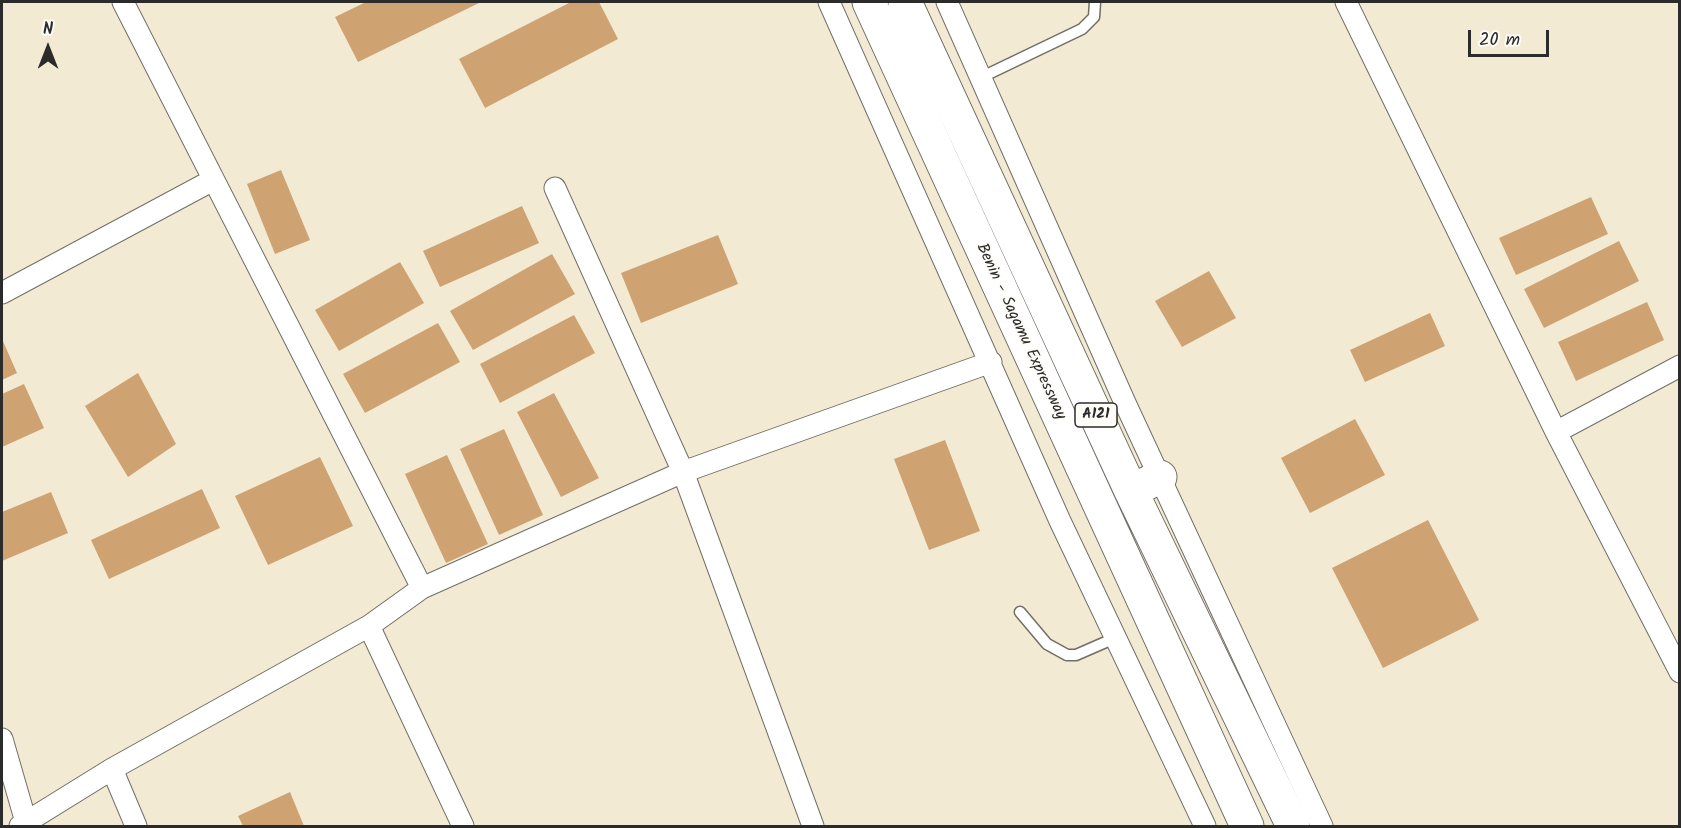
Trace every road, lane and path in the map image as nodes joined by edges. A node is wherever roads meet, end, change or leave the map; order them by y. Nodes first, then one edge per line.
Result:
1 (123, 2) edge
2 (829, 2) edge
3 (869, 2) edge
4 (905, 2) edge
5 (947, 2) edge
6 (1095, 2) edge
7 (1346, 2) edge
8 (982, 77) junction
9 (213, 180) junction
10 (555, 188) dead end
11 (2, 293) edge
12 (991, 363) junction
13 (1680, 366) edge
14 (1556, 432) junction
15 (683, 472) junction
16 (1145, 484) junction
17 (422, 588) junction
18 (1020, 612) dead end
19 (369, 626) junction
20 (1115, 638) junction
21 (1680, 672) edge
22 (2, 739) edge
23 (111, 769) junction
24 (23, 824) edge
25 (136, 826) edge
26 (463, 826) edge
27 (813, 826) edge
28 (1205, 826) edge
29 (1247, 826) edge
30 (1293, 826) edge
31 (1322, 826) edge

1 - 9 street
2 - 12 street
3 - 29 highway, Benin - Sagamu Expressway / A121
4 - 16 highway, A121
5 - 8 street
6 - 8 lane
7 - 14 street
8 - 16 street
9 - 11 street
9 - 17 street
10 - 15 street
12 - 15 street
12 - 20 street
13 - 14 street
14 - 21 street
15 - 17 street
15 - 27 street
16 - 30 highway, A121
16 - 31 street
17 - 19 street
18 - 20 lane
19 - 23 street
19 - 26 street
20 - 28 street
22 - 24 street
23 - 24 street
23 - 25 street

